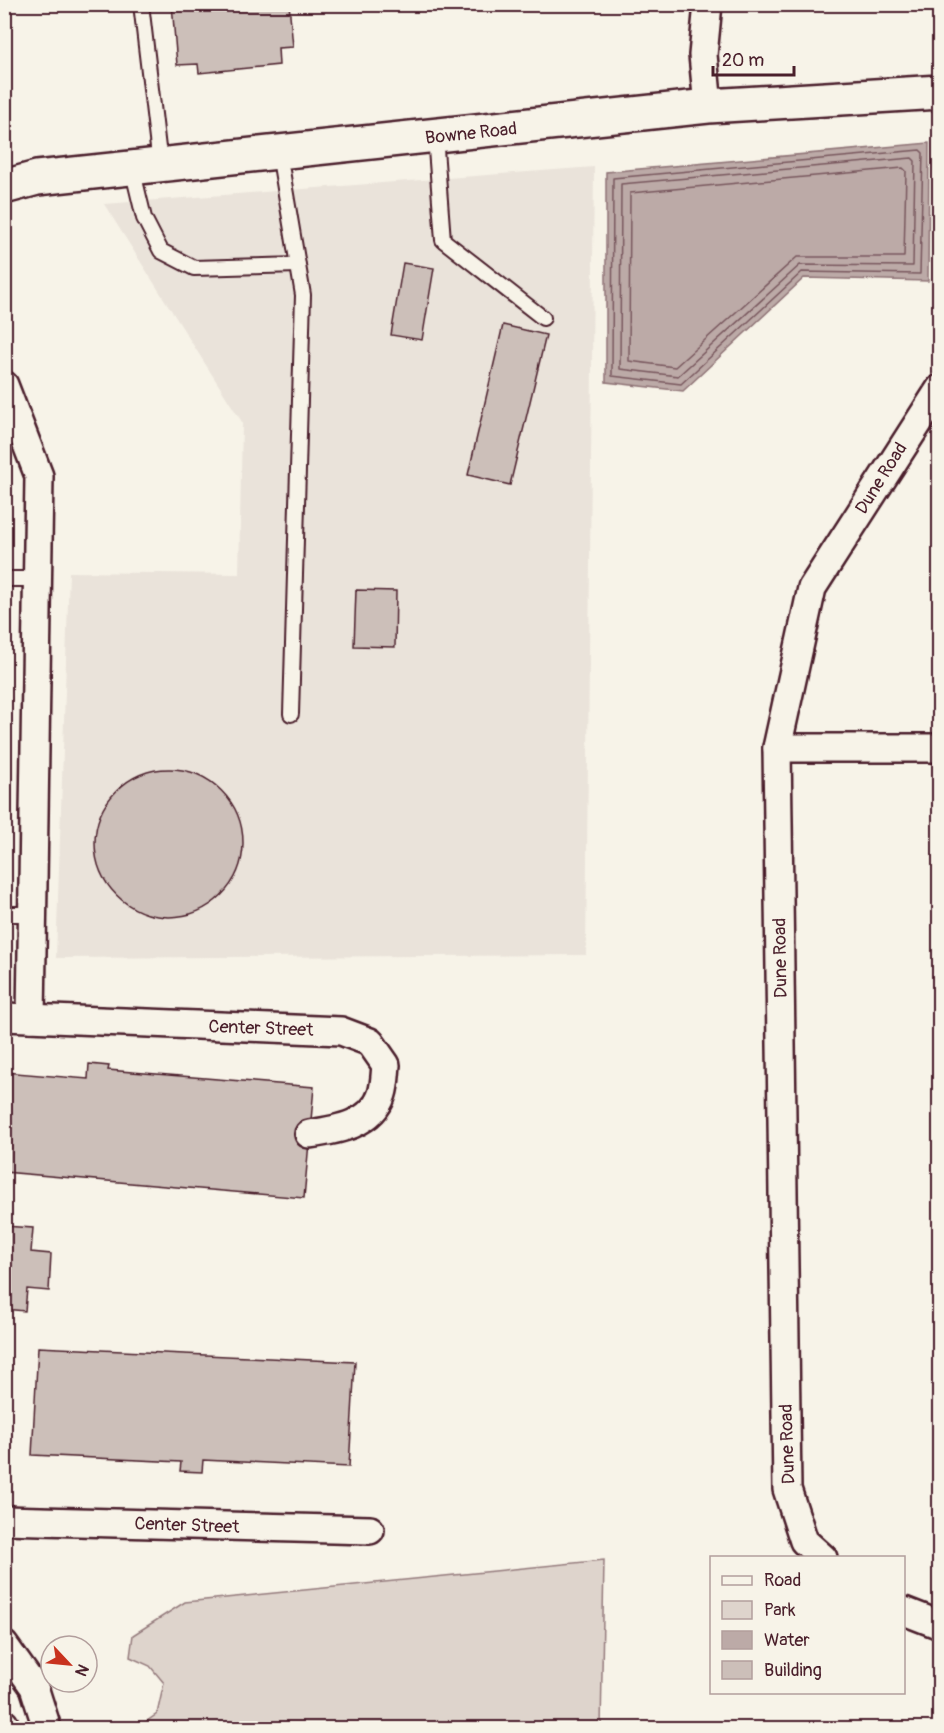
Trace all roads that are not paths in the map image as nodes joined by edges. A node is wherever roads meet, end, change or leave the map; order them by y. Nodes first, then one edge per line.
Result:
1 (141, 4) edge
2 (708, 4) edge
3 (939, 92) edge
4 (708, 106) junction
5 (435, 136) junction
6 (279, 153) junction
7 (146, 167) junction
8 (4, 187) edge
9 (298, 265) junction
10 (543, 318) dead end
11 (4, 385) edge
12 (939, 389) edge
13 (4, 579) edge
14 (37, 579) junction
15 (291, 714) dead end
16 (777, 748) junction
17 (939, 748) edge
18 (4, 914) edge
19 (32, 914) junction
20 (18, 1018) edge
21 (309, 1134) dead end
22 (4, 1520) edge
23 (370, 1530) dead end
24 (822, 1556) edge
25 (905, 1612) edge
26 (939, 1625) edge
27 (4, 1645) edge
28 (47, 1728) edge

1 - 7 lane
2 - 4 street
3 - 4 street, Bowne Road
4 - 5 street, Bowne Road
5 - 6 street, Bowne Road
5 - 10 lane
6 - 7 street, Bowne Road
6 - 9 lane
7 - 8 street, Bowne Road
7 - 9 lane
9 - 15 lane
11 - 14 street
12 - 16 street, Dune Road
13 - 14 lane
14 - 19 street
16 - 17 street
16 - 24 street, Dune Road
18 - 19 lane
19 - 20 street
20 - 21 street, Center Street
22 - 23 street, Center Street
25 - 26 street
27 - 28 street

